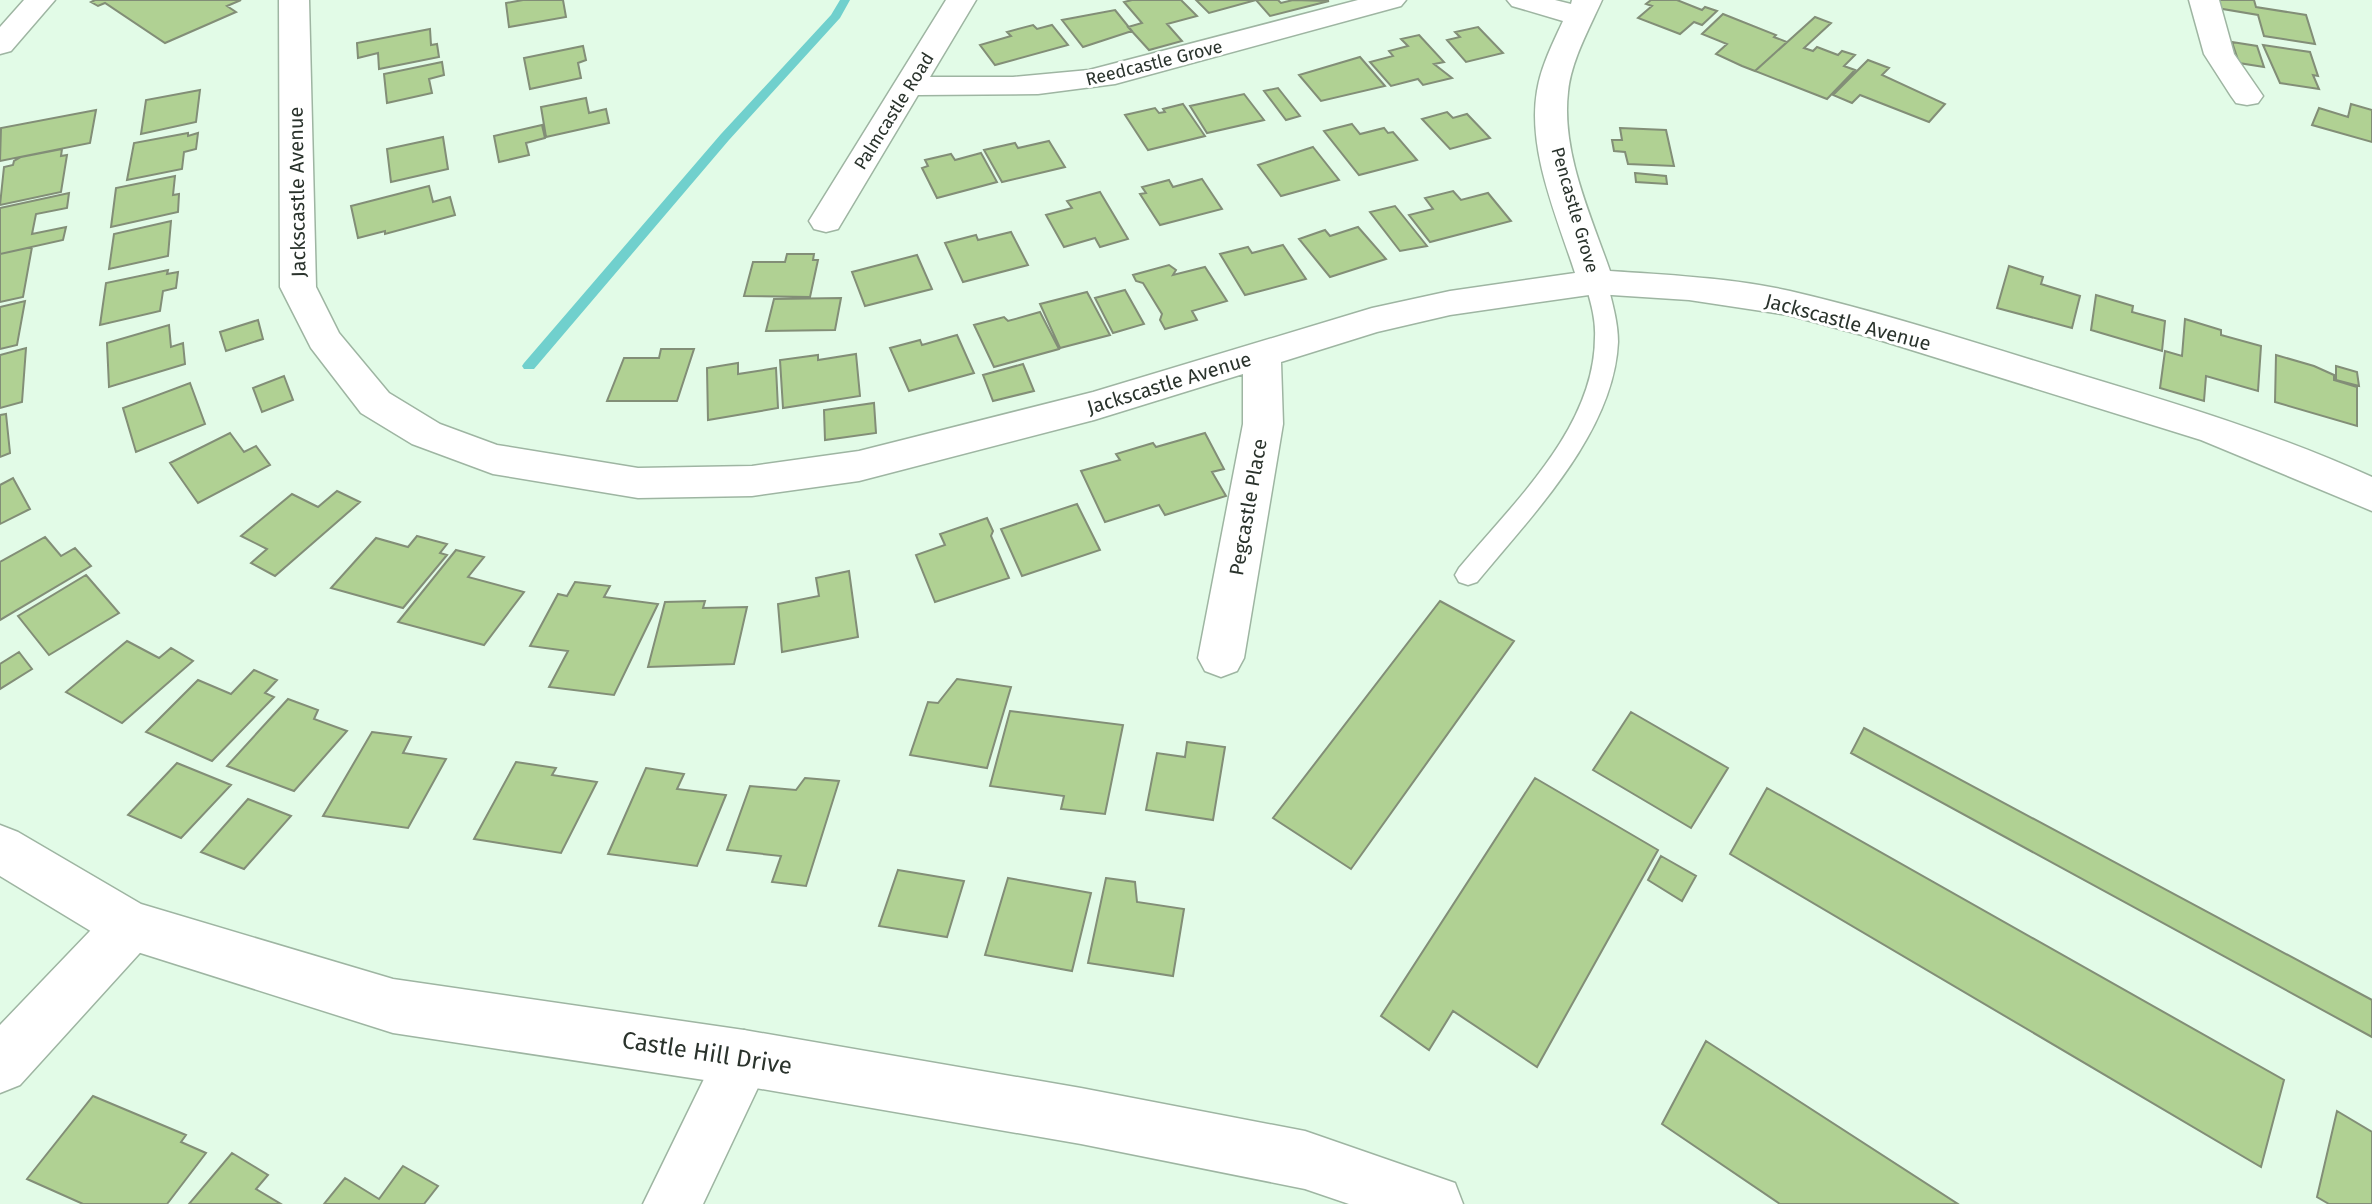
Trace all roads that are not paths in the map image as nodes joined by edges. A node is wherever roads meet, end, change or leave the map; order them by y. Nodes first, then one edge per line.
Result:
1 (40, 0) edge
2 (294, 0) edge
3 (961, 0) edge
4 (1391, 0) edge
5 (1522, 0) edge
6 (2204, 0) edge
7 (1584, 8) edge
8 (0, 45) edge
9 (911, 86) junction
10 (2247, 96) dead end
11 (826, 221) dead end
12 (1596, 282) junction
13 (1262, 355) junction
14 (2372, 495) edge
15 (1468, 575) dead end
16 (1221, 658) dead end
17 (0, 848) edge
18 (130, 926) junction
19 (744, 1058) junction
20 (0, 1065) edge
21 (672, 1204) edge
22 (1434, 1204) edge

1 - 8 street
2 - 13 street, Jackscastle Avenue
3 - 9 street, Palmcastle Road
4 - 9 street, Reedcastle Grove
5 - 7 street
6 - 10 street
7 - 12 street, Pencastle Grove
9 - 11 street, Palmcastle Road
12 - 13 street, Jackscastle Avenue
12 - 14 street, Jackscastle Avenue
12 - 15 lane
13 - 16 street, Pegcastle Place
17 - 18 street, Castle Hill Drive
18 - 19 street, Castle Hill Drive
18 - 20 street
19 - 21 street
19 - 22 street, Castle Hill Drive

